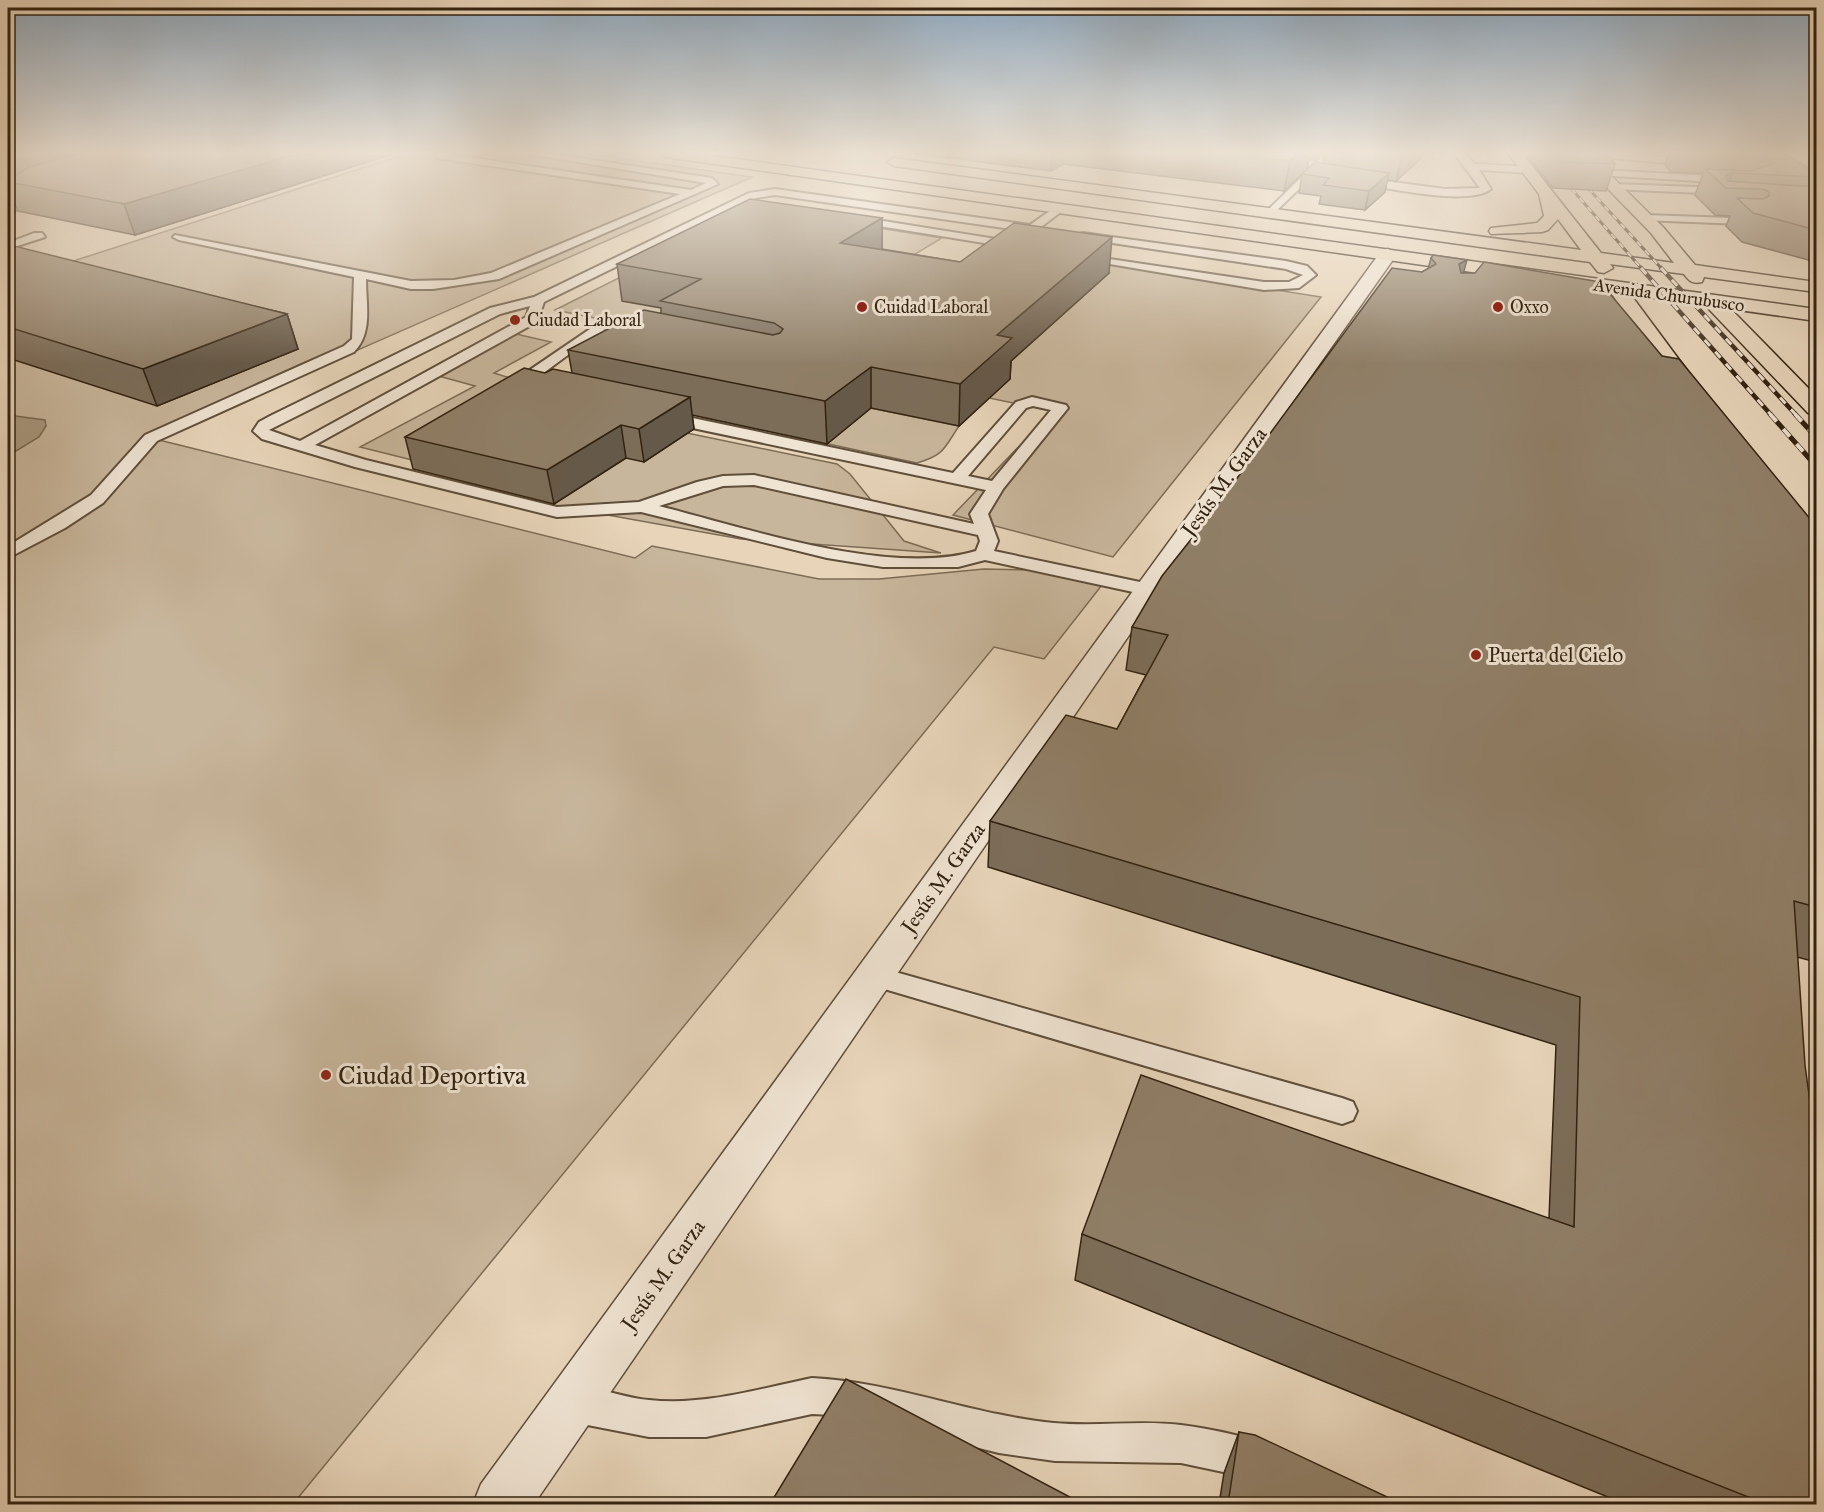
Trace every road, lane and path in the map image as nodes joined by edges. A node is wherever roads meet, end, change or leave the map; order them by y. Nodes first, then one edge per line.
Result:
1 (616, 224) edge
2 (694, 224) edge
3 (880, 224) edge
4 (992, 224) edge
5 (1040, 224) edge
6 (1172, 224) edge
7 (1352, 224) edge
8 (1355, 224) junction
9 (1545, 224) edge
10 (1571, 224) edge
11 (1651, 224) edge
12 (1002, 225) junction
13 (18, 229) dead end
14 (1032, 229) junction
15 (179, 237) dead end
16 (982, 239) junction
17 (8, 246) edge
18 (1036, 248) edge
19 (1070, 254) edge
20 (1388, 254) junction
21 (1598, 257) junction
22 (1484, 268) junction
23 (1690, 270) junction
24 (360, 275) junction
25 (1473, 284) edge
26 (1616, 287) junction
27 (1816, 287) edge
28 (538, 300) junction
29 (1712, 301) junction
30 (1816, 315) edge
31 (650, 343) edge
32 (560, 394) edge
33 (1816, 408) edge
34 (1707, 410) edge
35 (652, 414) edge
36 (302, 446) junction
37 (957, 478) junction
38 (996, 487) junction
39 (641, 507) junction
40 (983, 531) junction
41 (8, 553) edge
42 (984, 554) junction
43 (1147, 590) junction
44 (874, 976) junction
45 (1342, 1111) dead end
46 (572, 1404) junction
47 (1296, 1473) edge
48 (501, 1504) edge

1 - 24 lane
2 - 28 lane
3 - 16 lane
4 - 12 lane
5 - 14 lane
6 - 20 main road, Avenida Churubusco
7 - 8 main road, Avenida Churubusco
8 - 9 main road
8 - 21 main road, Avenida Churubusco
10 - 21 main road
11 - 23 main road
12 - 14 lane
12 - 16 lane
13 - 17 lane
14 - 19 lane
15 - 24 lane
16 - 18 lane
20 - 22 main road, Avenida Churubusco
20 - 43 street, Jesús M. Garza
21 - 23 main road, Avenida Churubusco
21 - 26 main road
22 - 25 lane
22 - 26 main road, Avenida Churubusco
23 - 27 main road, Avenida Churubusco
23 - 29 main road
24 - 41 lane
26 - 29 main road, Avenida Churubusco
26 - 34 main road
28 - 36 lane
28 - 36 lane
29 - 30 main road, Avenida Churubusco
29 - 33 main road
31 - 32 lane
35 - 37 lane
36 - 39 lane
37 - 38 lane
37 - 38 lane
38 - 40 lane
39 - 40 lane
39 - 42 lane
40 - 42 lane
42 - 43 lane
43 - 44 street, Jesús M. Garza
44 - 45 lane
44 - 46 street, Jesús M. Garza
46 - 47 lane
46 - 48 street, Jesús M. Garza

